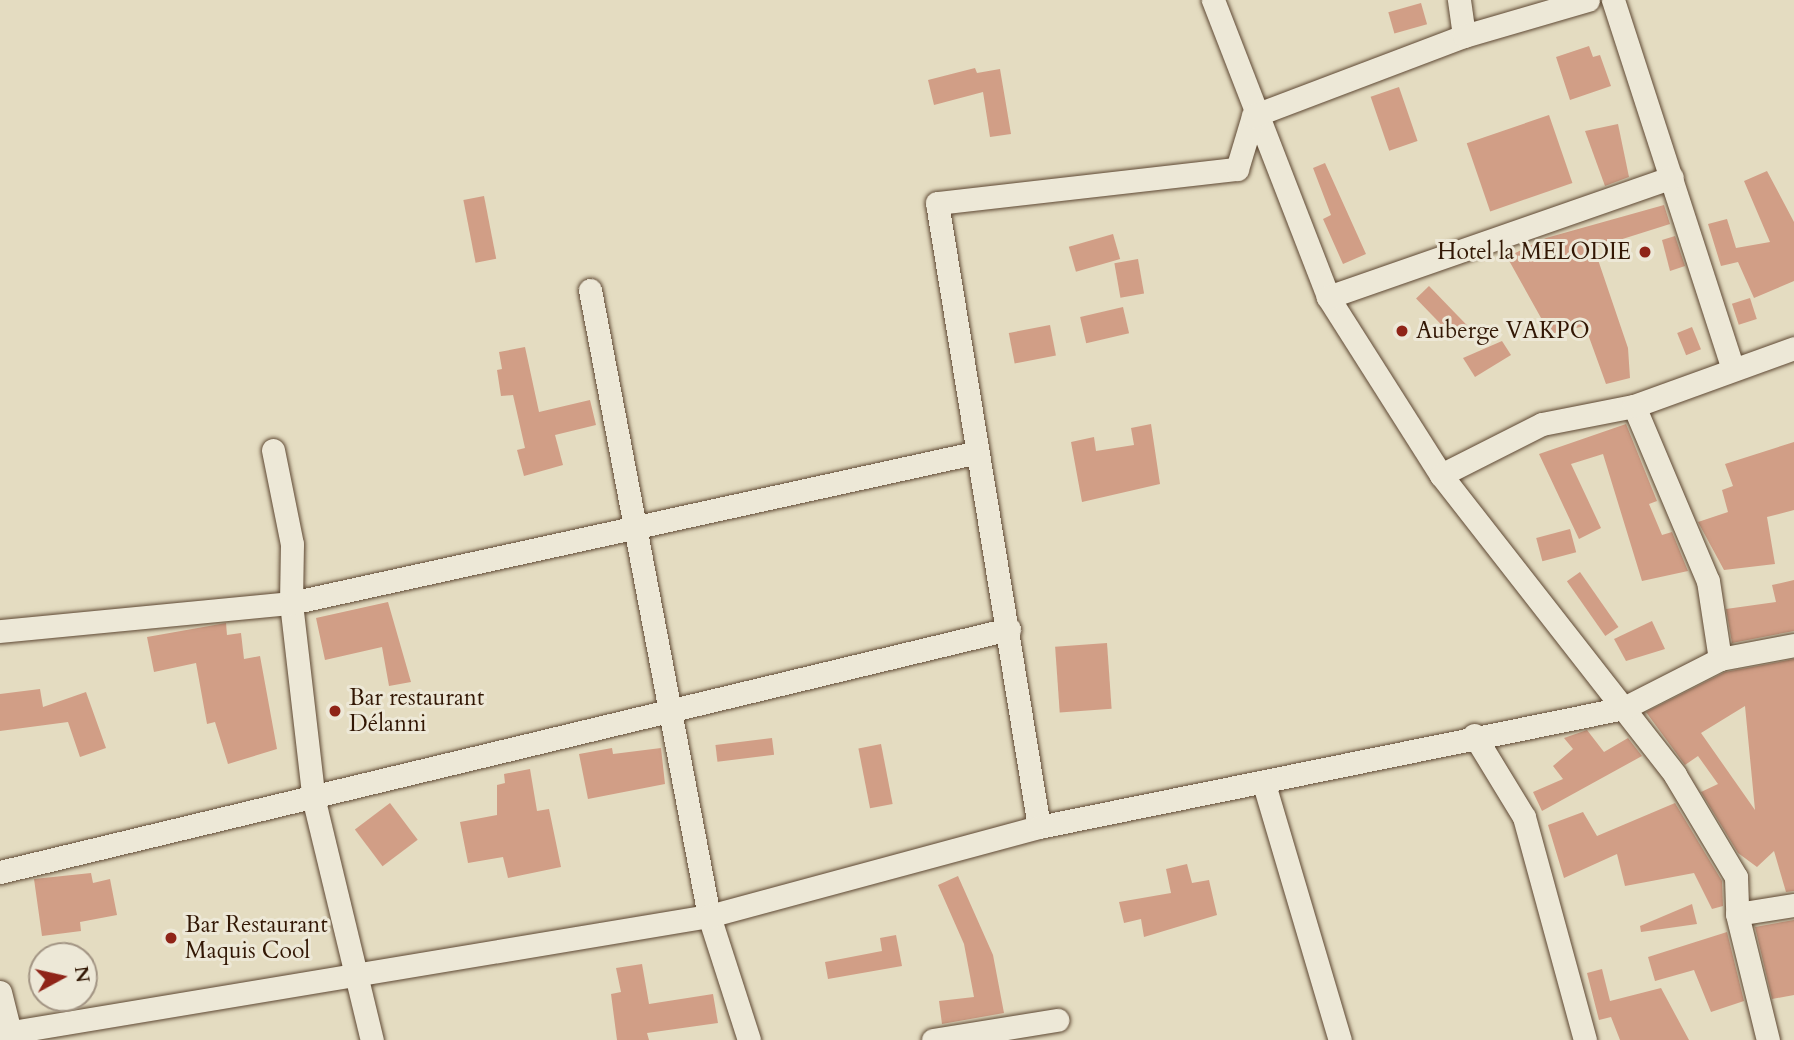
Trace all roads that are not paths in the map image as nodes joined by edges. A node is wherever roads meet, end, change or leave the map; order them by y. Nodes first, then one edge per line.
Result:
1 (1213, 0) edge
2 (1459, 0) edge
3 (1588, 0) edge
4 (1613, 0) edge
5 (1464, 36) junction
6 (1253, 116) junction
7 (1672, 177) junction
8 (590, 290) dead end
9 (1328, 298) junction
10 (1794, 348) edge
11 (1732, 367) junction
12 (1634, 406) junction
13 (274, 450) dead end
14 (974, 453) junction
15 (1441, 475) junction
16 (632, 527) junction
17 (292, 603) junction
18 (1009, 629) junction
19 (0, 631) edge
20 (1794, 645) edge
21 (1720, 659) junction
22 (1625, 708) junction
23 (671, 712) junction
24 (1474, 736) junction
25 (1264, 784) junction
26 (314, 801) junction
27 (1039, 827) junction
28 (0, 872) edge
29 (1794, 905) edge
30 (1737, 914) junction
31 (709, 916) junction
32 (354, 979) junction
33 (0, 992) edge
34 (1056, 1020) dead end
35 (8, 1035) edge
36 (372, 1040) edge
37 (749, 1040) edge
38 (933, 1040) edge
39 (1340, 1040) edge
40 (1585, 1040) edge
41 (1768, 1040) edge

1 - 6 street
2 - 5 street
3 - 5 street
4 - 7 street
5 - 6 street
6 - 9 street
6 - 14 street
7 - 9 street
7 - 11 street
8 - 16 street
9 - 15 street
10 - 11 street
11 - 12 street
12 - 15 street
12 - 21 street
13 - 17 street
14 - 16 street
14 - 18 street
15 - 22 street
16 - 17 street
16 - 23 street
17 - 19 street
17 - 26 street
18 - 23 street
18 - 27 street
20 - 21 street
21 - 22 street
22 - 24 street
22 - 30 street
23 - 26 street
23 - 31 street
24 - 25 street
24 - 40 street
25 - 27 street
25 - 39 street
26 - 28 street
26 - 32 street
27 - 31 street
29 - 30 street
30 - 41 street
31 - 32 street
31 - 37 street
32 - 35 street
32 - 36 street
33 - 35 street
34 - 38 street

